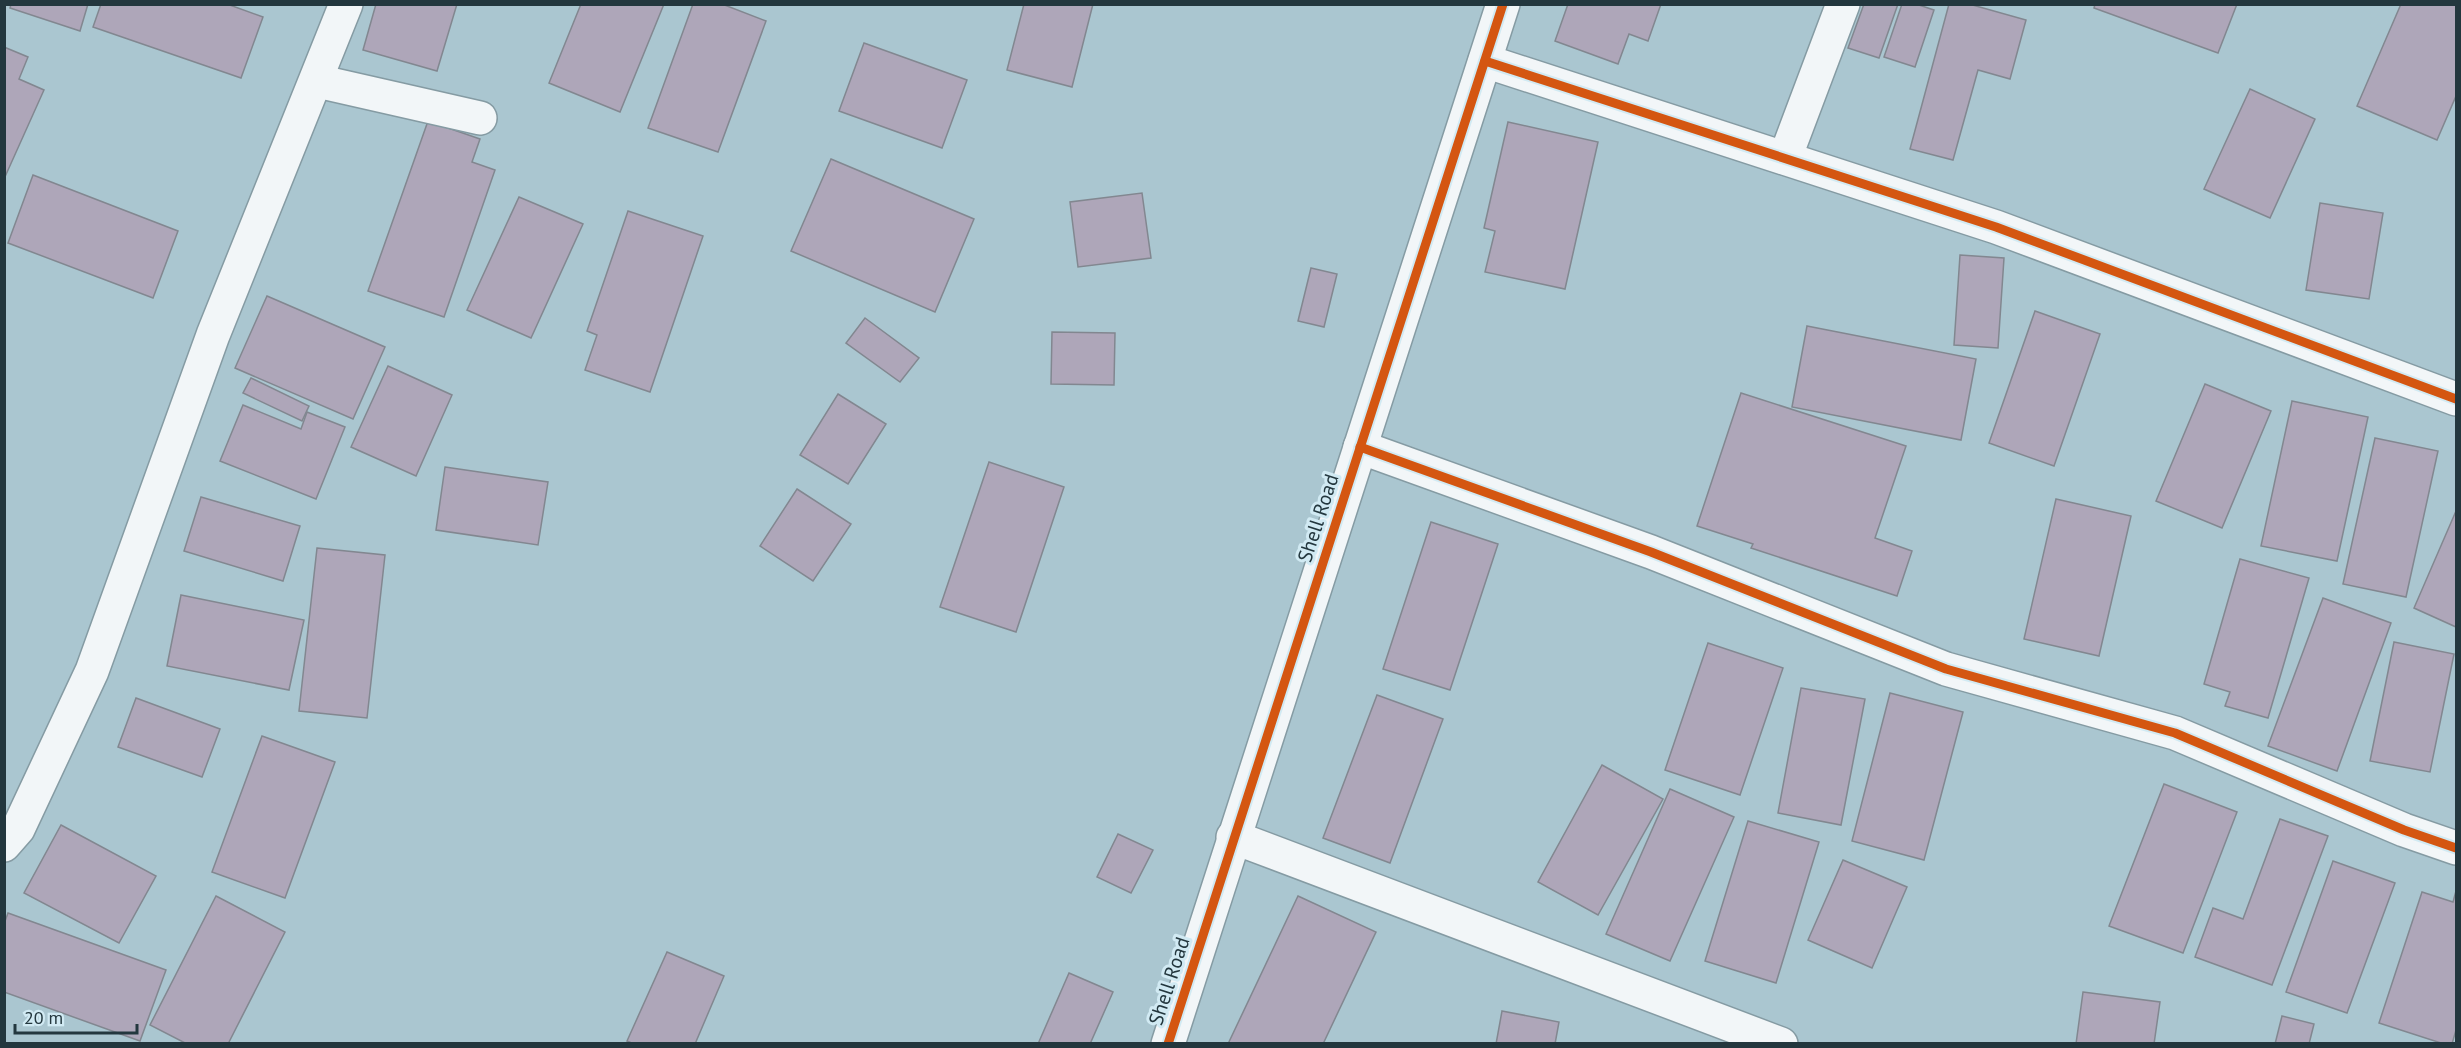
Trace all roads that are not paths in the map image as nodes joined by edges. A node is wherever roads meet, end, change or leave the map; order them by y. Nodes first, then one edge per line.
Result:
1 (346, 4) edge
2 (1503, 4) edge
3 (1843, 4) edge
4 (1485, 61) junction
5 (317, 81) junction
6 (480, 118) dead end
7 (1785, 158) junction
8 (2457, 399) edge
9 (1360, 447) junction
10 (1233, 837) junction
11 (4, 845) edge
12 (2457, 848) edge
13 (1168, 1044) edge
14 (1781, 1044) edge

1 - 5 street
2 - 4 street, Shell Road
3 - 7 street
4 - 7 street
4 - 9 street, Shell Road
5 - 6 street
5 - 11 street
7 - 8 street
9 - 10 street, Shell Road
9 - 12 street
10 - 13 street, Shell Road
10 - 14 street

